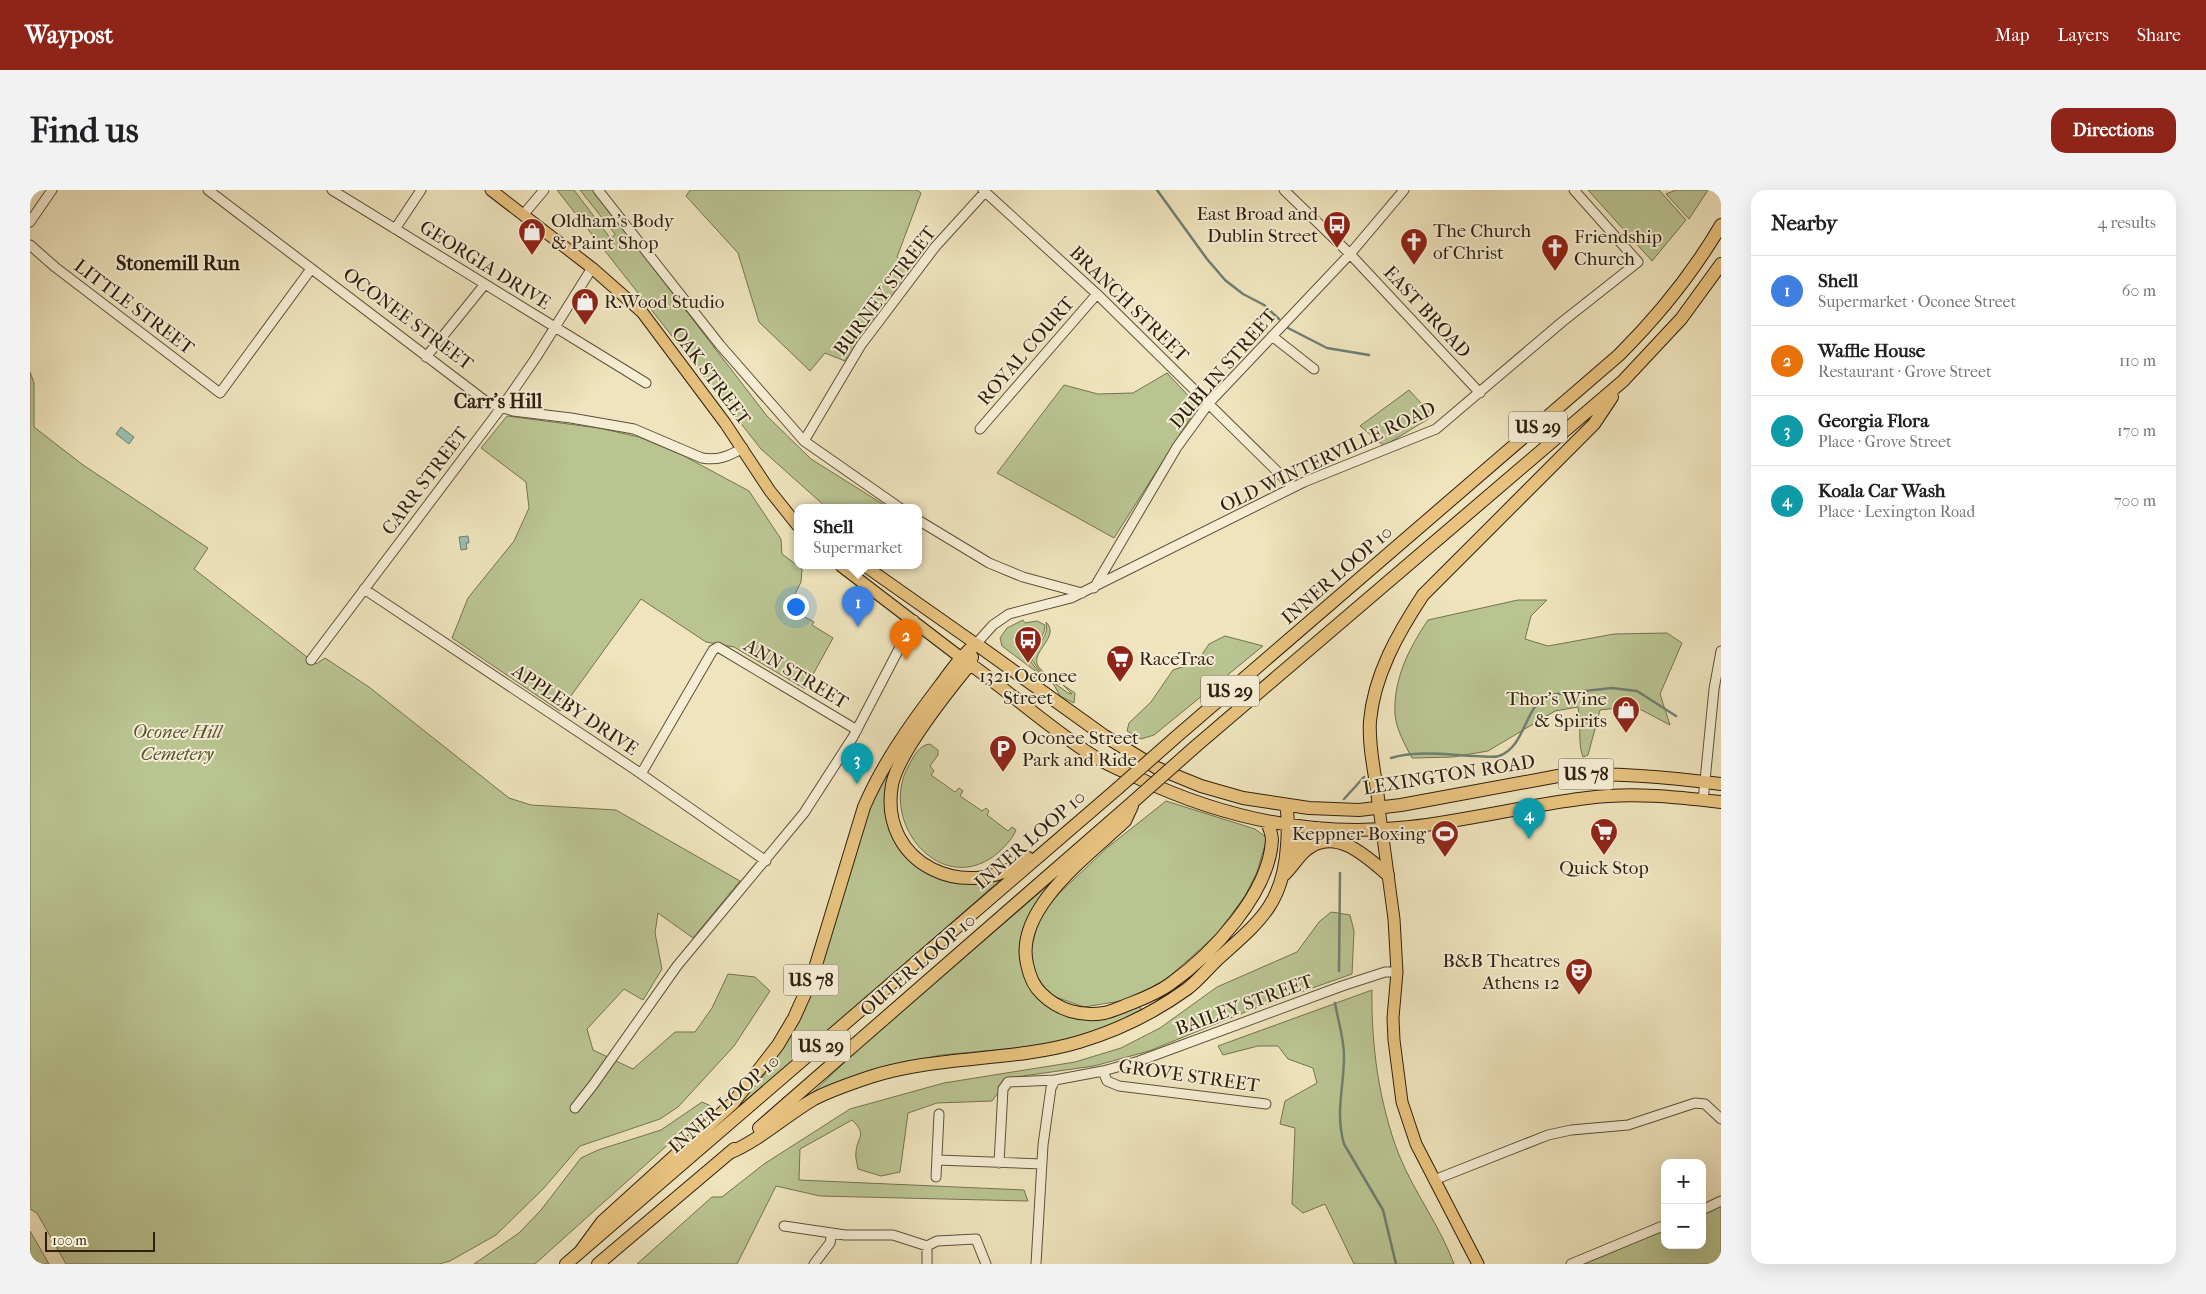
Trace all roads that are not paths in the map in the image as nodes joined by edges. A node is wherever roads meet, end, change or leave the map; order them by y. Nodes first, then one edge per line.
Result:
1 (52, 190) edge
2 (208, 190) edge
3 (332, 190) edge
4 (421, 190) edge
5 (491, 190) edge
6 (544, 190) edge
7 (598, 190) edge
8 (1284, 190) edge
9 (1404, 190) edge
10 (1574, 190) edge
11 (984, 191) edge
12 (523, 215) junction
13 (30, 222) edge
14 (1721, 225) edge
15 (395, 229) junction
16 (30, 245) edge
17 (1350, 254) junction
18 (1721, 264) edge
19 (592, 268) junction
20 (312, 269) junction
21 (485, 284) junction
22 (1097, 294) junction
23 (555, 328) junction
24 (1272, 336) junction
25 (426, 357) junction
26 (1314, 369) dead end
27 (1623, 382) junction
28 (646, 383) dead end
29 (1480, 393) junction
30 (1210, 403) junction
31 (500, 408) junction
32 (980, 429) dead end
33 (804, 441) junction
34 (743, 448) junction
35 (1293, 487) junction
36 (894, 504) edge
37 (794, 521) edge
38 (922, 522) edge
39 (845, 569) edge
40 (868, 569) edge
41 (364, 588) junction
42 (1093, 588) junction
43 (1082, 593) junction
44 (914, 620) junction
45 (976, 644) junction
46 (1721, 651) edge
47 (311, 660) dead end
48 (965, 661) junction
49 (983, 675) junction
50 (944, 698) junction
51 (857, 730) junction
52 (641, 774) junction
53 (1705, 781) junction
54 (1721, 784) edge
55 (1134, 801) junction
56 (1703, 801) junction
57 (1721, 802) edge
58 (1286, 805) junction
59 (1379, 808) junction
60 (1268, 822) junction
61 (1289, 825) junction
62 (1380, 828) junction
63 (1324, 829) junction
64 (1061, 839) junction
65 (1287, 859) junction
66 (766, 861) junction
67 (1387, 869) junction
68 (1284, 876) junction
69 (1396, 972) junction
70 (1103, 1071) junction
71 (1054, 1080) junction
72 (1266, 1104) dead end
73 (574, 1108) dead end
74 (939, 1114) dead end
75 (1721, 1119) edge
76 (728, 1154) junction
77 (937, 1160) junction
78 (999, 1163) junction
79 (1042, 1164) junction
80 (936, 1177) dead end
81 (1434, 1180) junction
82 (1721, 1201) edge
83 (1706, 1208) edge
84 (784, 1226) dead end
85 (1661, 1227) edge
86 (832, 1233) junction
87 (927, 1246) junction
88 (580, 1252) junction
89 (566, 1264) edge
90 (598, 1264) edge
91 (814, 1264) edge
92 (927, 1264) edge
93 (986, 1264) edge
94 (1036, 1264) edge
95 (1478, 1264) edge
96 (1570, 1264) edge

1 - 13 street
2 - 20 street, OCONEE STREET
3 - 15 street, GEORGIA DRIVE
4 - 15 street
5 - 12 main road, OAK STREET
6 - 12 street
7 - 33 street
8 - 17 street, EAST BROAD
9 - 17 street, DUBLIN STREET
10 - 29 street, OLD WINTERVILLE ROAD
11 - 22 street, BRANCH STREET
11 - 33 street, BURNEY STREET
12 - 19 main road, OAK STREET
14 - 64 highway, INNER LOOP 10 / US 29, bridge
15 - 21 street, GEORGIA DRIVE
16 - 20 street, LITTLE STREET
17 - 24 street, DUBLIN STREET
17 - 29 street, EAST BROAD
18 - 27 highway, OUTER LOOP 10 / US 29
19 - 23 street, CARR STREET
19 - 34 main road, OAK STREET
20 - 25 street, OCONEE STREET
21 - 23 street, GEORGIA DRIVE
21 - 25 street
22 - 30 street, BRANCH STREET
22 - 32 street, ROYAL COURT
23 - 28 street, GEORGIA DRIVE
23 - 31 street, CARR STREET
24 - 26 street
24 - 30 street, DUBLIN STREET
25 - 31 street, OCONEE STREET
27 - 55 highway, OUTER LOOP 10 / US 29, bridge
27 - 59 highway
29 - 35 street, OLD WINTERVILLE ROAD
30 - 35 street, BRANCH STREET
30 - 42 street, DUBLIN STREET
31 - 34 street, OCONEE STREET
31 - 41 street, CARR STREET
33 - 36 street
34 - 37 main road
35 - 42 street, OLD WINTERVILLE ROAD
38 - 43 street
39 - 44 main road
40 - 45 main road
41 - 47 street, CARR STREET
41 - 52 street, APPLEBY DRIVE
42 - 43 street, OLD WINTERVILLE ROAD
43 - 45 street, OLD WINTERVILLE ROAD
44 - 48 main road
44 - 51 street
45 - 48 highway, US 78
45 - 58 highway, US 78
46 - 53 street
48 - 49 highway
48 - 50 highway
48 - 88 highway, US 78
49 - 50 highway
49 - 60 highway
50 - 64 highway
51 - 52 street, ANN STREET
51 - 66 street
52 - 66 street, APPLEBY DRIVE
53 - 54 highway, LEXINGTON ROAD / US 78
53 - 56 street
53 - 59 highway, LEXINGTON ROAD / US 78
55 - 60 highway
55 - 76 highway, OUTER LOOP 10 / US 29
56 - 57 highway, US 78
56 - 62 highway, US 78
58 - 59 highway, LEXINGTON ROAD / US 78
58 - 61 highway
59 - 62 main road
60 - 61 highway
61 - 63 highway
61 - 65 highway
62 - 63 highway, US 78
62 - 67 main road
63 - 65 highway
63 - 67 highway
64 - 88 highway, INNER LOOP 10 / US 29
65 - 68 highway
66 - 73 street
67 - 68 highway
67 - 69 main road
68 - 76 highway
69 - 70 street, BAILEY STREET
69 - 81 main road
70 - 71 street, GROVE STREET
70 - 72 street, GROVE STREET
71 - 78 street, GROVE STREET
71 - 79 street
74 - 77 street
75 - 81 street
76 - 90 highway, OUTER LOOP 10 / US 29
77 - 78 street
77 - 80 street
78 - 79 street
79 - 94 street
81 - 95 main road
82 - 83 street
84 - 86 street
85 - 96 street
86 - 87 street
86 - 91 street
87 - 92 street
87 - 93 street
88 - 89 highway, INNER LOOP 10 / US 29

